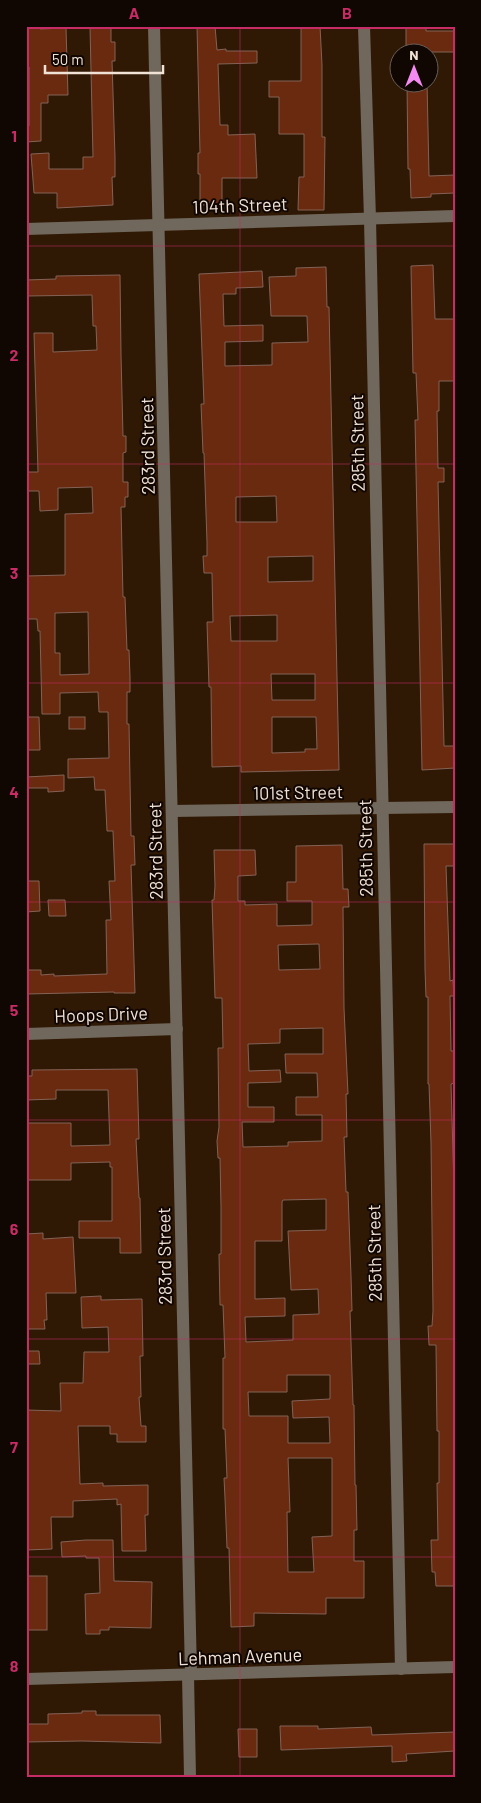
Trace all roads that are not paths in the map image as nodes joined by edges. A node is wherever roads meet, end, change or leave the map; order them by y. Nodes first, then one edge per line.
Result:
1 (154, 26) edge
2 (364, 26) edge
3 (455, 216) edge
4 (370, 219) junction
5 (160, 225) junction
6 (26, 229) edge
7 (455, 807) edge
8 (382, 809) junction
9 (172, 811) junction
10 (177, 1029) junction
11 (26, 1034) edge
12 (455, 1667) edge
13 (401, 1669) junction
14 (189, 1675) junction
15 (26, 1679) edge
16 (190, 1777) edge

1 - 5 street, 283rd Street
2 - 4 street, 285th Street
3 - 4 street, 104th Street
4 - 5 street, 104th Street
4 - 8 street, 285th Street
5 - 6 street, 104th Street
5 - 9 street, 283rd Street
7 - 8 street, 101st Street
8 - 9 street, 101st Street
8 - 13 street, 285th Street
9 - 10 street, 283rd Street
10 - 11 street, Hoops Drive
10 - 14 street, 283rd Street
12 - 13 street, Lehman Avenue
13 - 14 street, Lehman Avenue
14 - 15 street, Lehman Avenue
14 - 16 street, 283rd Street

